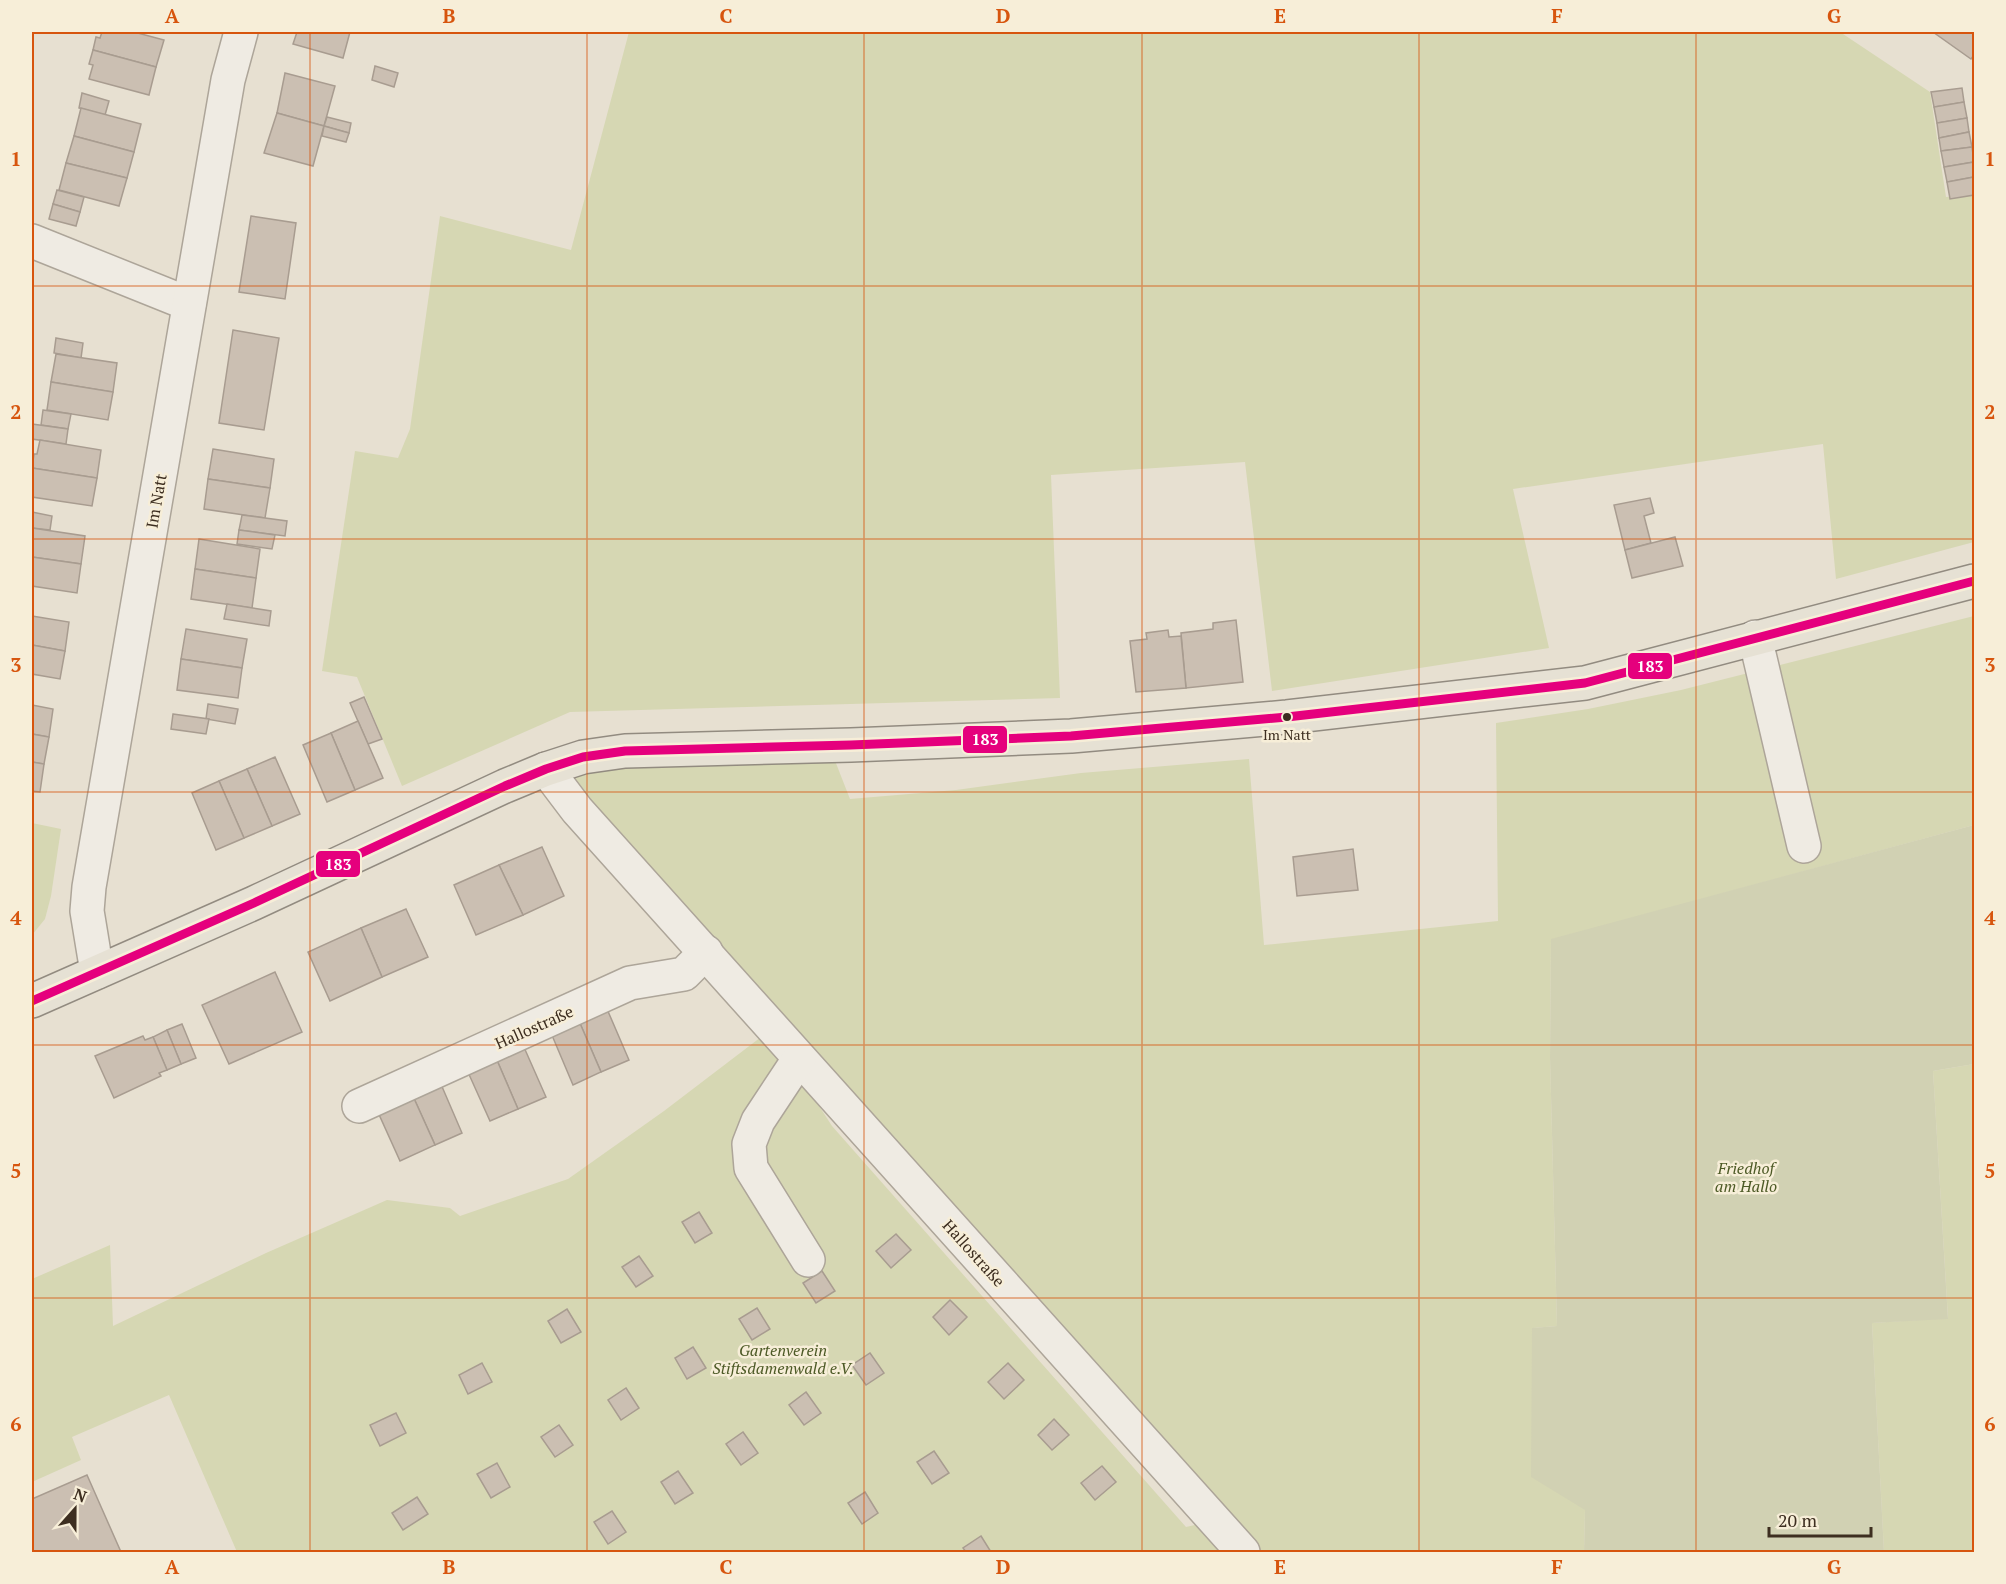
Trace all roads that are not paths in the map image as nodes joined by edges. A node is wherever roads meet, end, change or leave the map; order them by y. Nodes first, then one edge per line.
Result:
1 (241, 32) edge
2 (32, 240) edge
3 (189, 304) junction
4 (1974, 581) edge
5 (1755, 637) junction
6 (546, 769) junction
7 (1804, 846) dead end
8 (706, 952) junction
9 (97, 972) junction
10 (32, 1001) edge
11 (799, 1059) junction
12 (359, 1106) dead end
13 (808, 1260) dead end
14 (1243, 1552) edge

1 - 3 street, Im Natt
2 - 3 street
3 - 9 street, Im Natt
4 - 5 main road
5 - 6 main road
5 - 7 street
6 - 8 street, Hallostraße
6 - 9 main road
8 - 11 street, Hallostraße
8 - 12 street, Hallostraße
9 - 10 main road
11 - 13 street
11 - 14 street, Hallostraße

